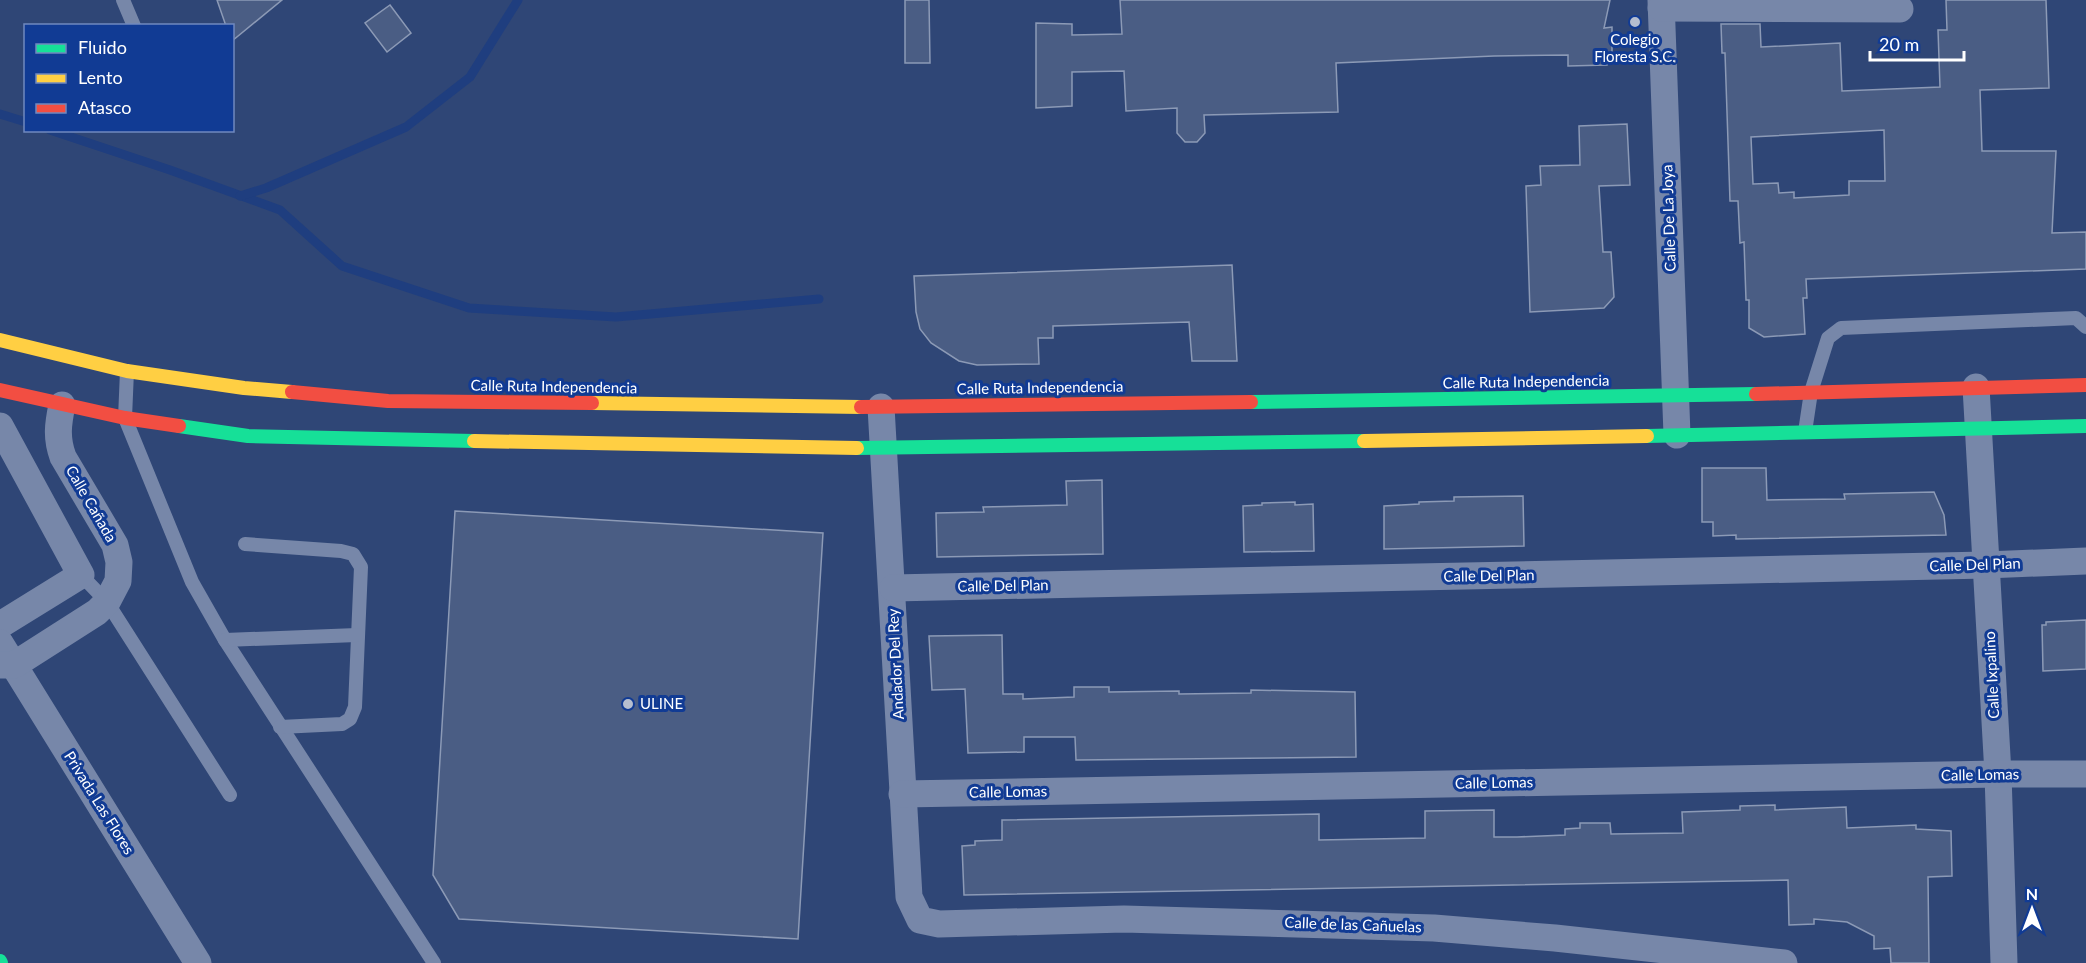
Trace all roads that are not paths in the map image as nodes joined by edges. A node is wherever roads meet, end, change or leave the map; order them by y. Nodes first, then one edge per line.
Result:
1 (123, 0) edge
2 (1661, 4) edge
3 (1900, 9) dead end
4 (133, 24) edge
5 (2086, 327) edge
6 (0, 340) edge
7 (127, 371) junction
8 (2086, 385) edge
9 (1976, 387) junction
10 (0, 390) edge
11 (1811, 392) junction
12 (1676, 396) junction
13 (62, 405) junction
14 (881, 407) junction
15 (125, 418) junction
16 (2086, 426) edge
17 (1980, 428) junction
18 (1805, 432) junction
19 (1677, 435) junction
20 (3, 438) edge
21 (882, 449) junction
22 (245, 544) dead end
23 (2086, 561) edge
24 (1986, 566) junction
25 (81, 575) junction
26 (893, 588) junction
27 (106, 602) junction
28 (0, 625) edge
29 (357, 635) junction
30 (225, 640) junction
31 (5, 658) edge
32 (280, 727) junction
33 (1998, 774) junction
34 (2086, 774) edge
35 (902, 794) junction
36 (230, 795) dead end
37 (920, 920) joint
38 (198, 963) edge
39 (434, 963) edge
40 (1784, 963) edge
41 (2004, 963) edge

1 - 4 lane
2 - 3 street
2 - 12 street, Calle De La Joya
5 - 11 lane
6 - 7 main road, Calle Ruta Independencia
7 - 14 main road, Calle Ruta Independencia
7 - 15 lane
8 - 9 main road, Calle Ruta Independencia
9 - 11 main road, Calle Ruta Independencia
9 - 17 street, Calle Ixpalino
10 - 13 main road
11 - 12 main road, Calle Ruta Independencia
11 - 18 lane
12 - 14 main road, Calle Ruta Independencia
12 - 19 street, Calle De La Joya
13 - 15 main road
13 - 27 street, Calle Cañada
14 - 21 street, Andador Del Rey
15 - 21 main road
15 - 30 lane
16 - 17 main road
17 - 18 main road
17 - 24 street, Calle Ixpalino
18 - 19 main road
19 - 21 main road
20 - 25 street
21 - 26 street, Andador Del Rey
22 - 29 lane
23 - 24 street, Calle Del Plan
24 - 26 street, Calle Del Plan
24 - 33 street, Calle Ixpalino
25 - 27 lane
25 - 28 street
26 - 35 street, Andador Del Rey
27 - 31 street
27 - 36 lane
29 - 30 lane
29 - 32 lane
30 - 32 lane
31 - 38 street, Privada Las Flores
32 - 39 lane
33 - 34 street, Calle Lomas
33 - 35 street, Calle Lomas
33 - 41 street, Calle Ixpalino
35 - 37 street, Andador Del Rey
37 - 40 street, Calle de las Cañuelas

